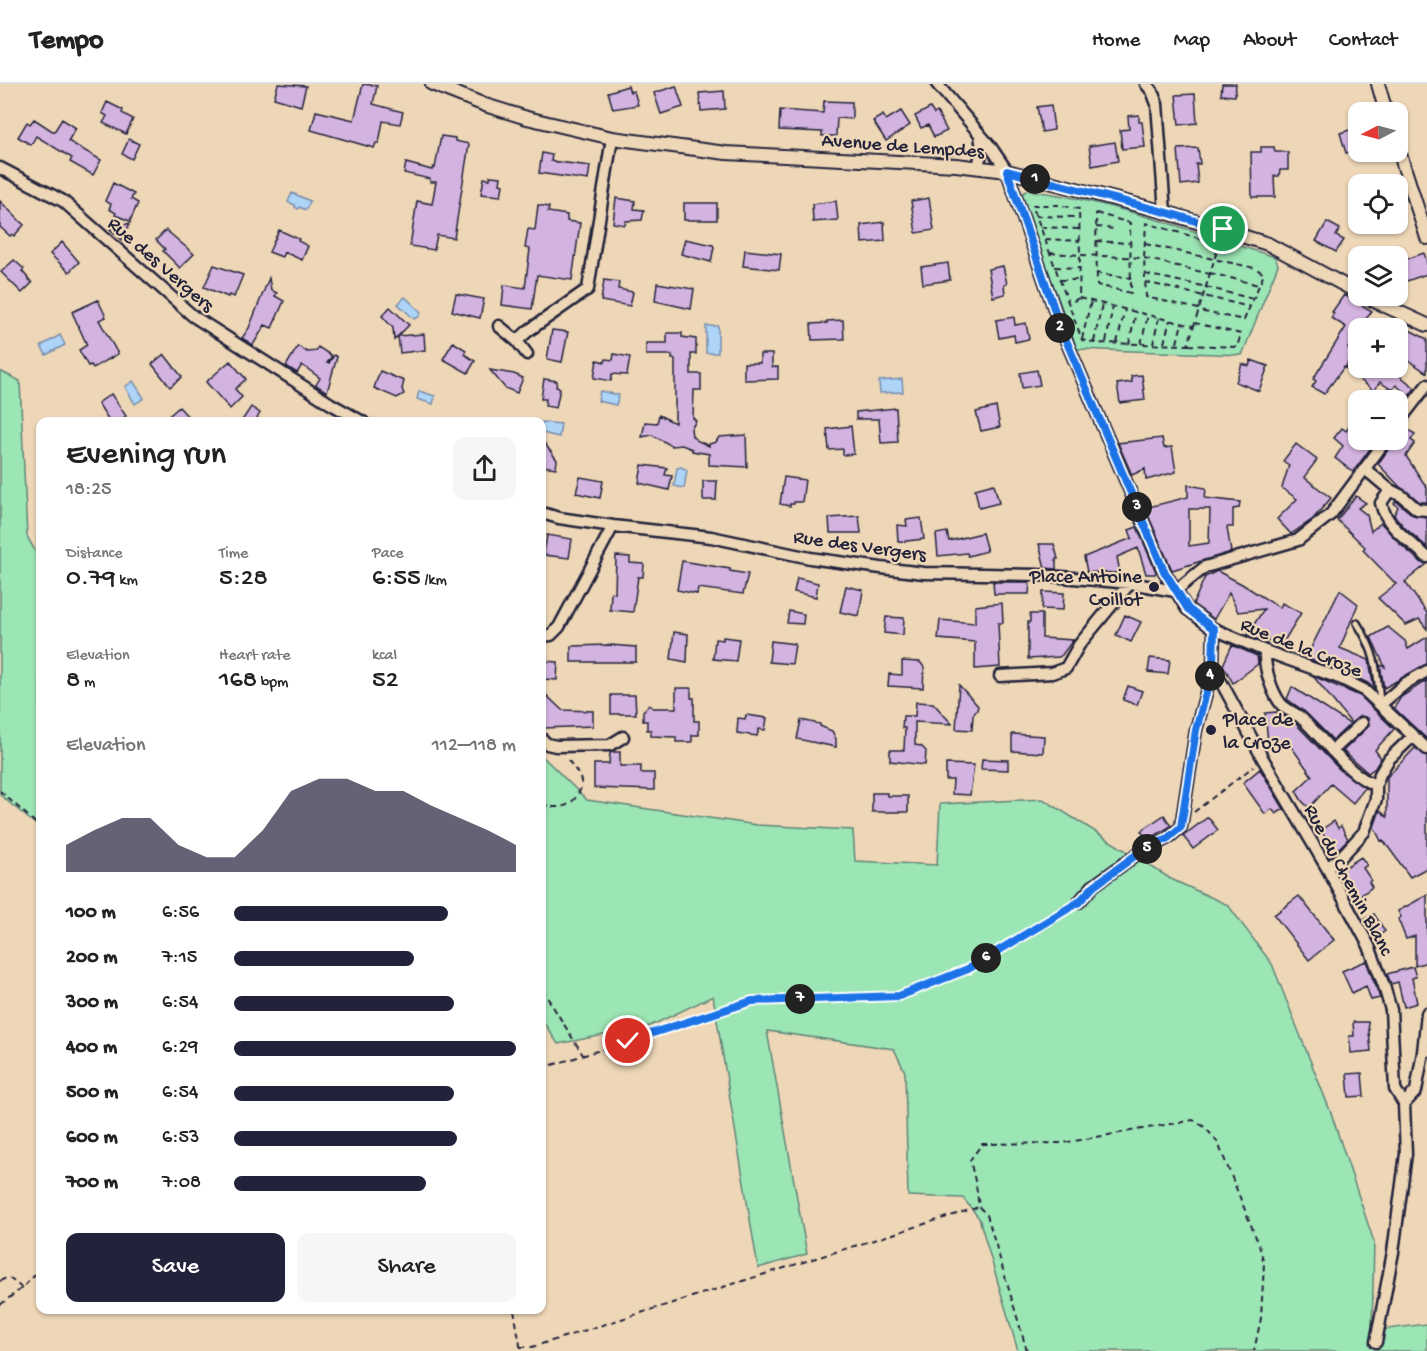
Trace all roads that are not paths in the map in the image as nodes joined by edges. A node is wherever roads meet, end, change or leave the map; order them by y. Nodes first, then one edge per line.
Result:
1 (432, 84) edge
2 (937, 84) edge
3 (1146, 84) edge
4 (1378, 84) edge
5 (448, 87) edge
6 (1383, 102) edge
7 (980, 135) junction
8 (612, 138) junction
9 (1403, 162) edge
10 (978, 167) junction
11 (1007, 171) junction
12 (2, 172) edge
13 (1165, 212) junction
14 (1427, 238) edge
15 (1348, 287) edge
16 (1386, 306) edge
17 (1427, 325) edge
18 (499, 326) dead end
19 (517, 341) junction
20 (527, 354) dead end
21 (1427, 385) edge
22 (1408, 410) edge
23 (354, 417) edge
24 (1379, 450) edge
25 (1365, 469) junction
26 (1390, 490) junction
27 (1427, 510) edge
28 (546, 514) edge
29 (613, 526) junction
30 (1427, 557) edge
31 (1130, 583) junction
32 (1175, 591) junction
33 (1357, 623) dead end
34 (1214, 629) junction
35 (546, 636) edge
36 (1265, 651) junction
37 (1213, 667) junction
38 (1427, 670) edge
39 (1000, 676) dead end
40 (1380, 705) junction
41 (1362, 723) dead end
42 (1413, 736) junction
43 (623, 737) dead end
44 (546, 743) edge
45 (1427, 749) edge
46 (1332, 751) junction
47 (1376, 785) junction
48 (1328, 868) junction
49 (1079, 902) road end
50 (1427, 1013) edge
51 (1425, 1052) edge
52 (1404, 1104) junction
53 (1376, 1341) dead end

1 - 5 street, Avenue de Lempdes
2 - 7 street
3 - 13 street
4 - 6 street
5 - 8 street, Avenue de Lempdes
7 - 10 street
7 - 11 street
8 - 10 street, Avenue de Lempdes
8 - 19 street
9 - 14 street
10 - 11 street, Avenue de Lempdes
11 - 13 street, Avenue de Lempdes
11 - 32 street
12 - 23 street, Rue des Vergers
13 - 15 street, Avenue de Lempdes
16 - 17 street
18 - 19 street
19 - 20 street
21 - 22 street
24 - 25 street
25 - 26 street
25 - 32 street
26 - 27 street
26 - 30 street
28 - 29 street, Rue des Vergers
29 - 31 street, Rue des Vergers
29 - 35 street
31 - 32 street, Rue des Vergers
31 - 39 street
32 - 34 street
33 - 40 lane
34 - 36 street, Rue de la Croze
34 - 37 street
36 - 40 street, Rue de la Croze
36 - 46 street
37 - 48 street, Rue du Chemin Blanc
37 - 49 street
38 - 40 street
40 - 42 street, Rue de la Croze
41 - 46 street
42 - 45 street, Rue de la Croze
42 - 47 street
43 - 44 street
46 - 47 street
47 - 48 street
48 - 52 street, Rue du Chemin Blanc
50 - 51 street
51 - 52 street
52 - 53 street, Rue du Chemin Blanc

